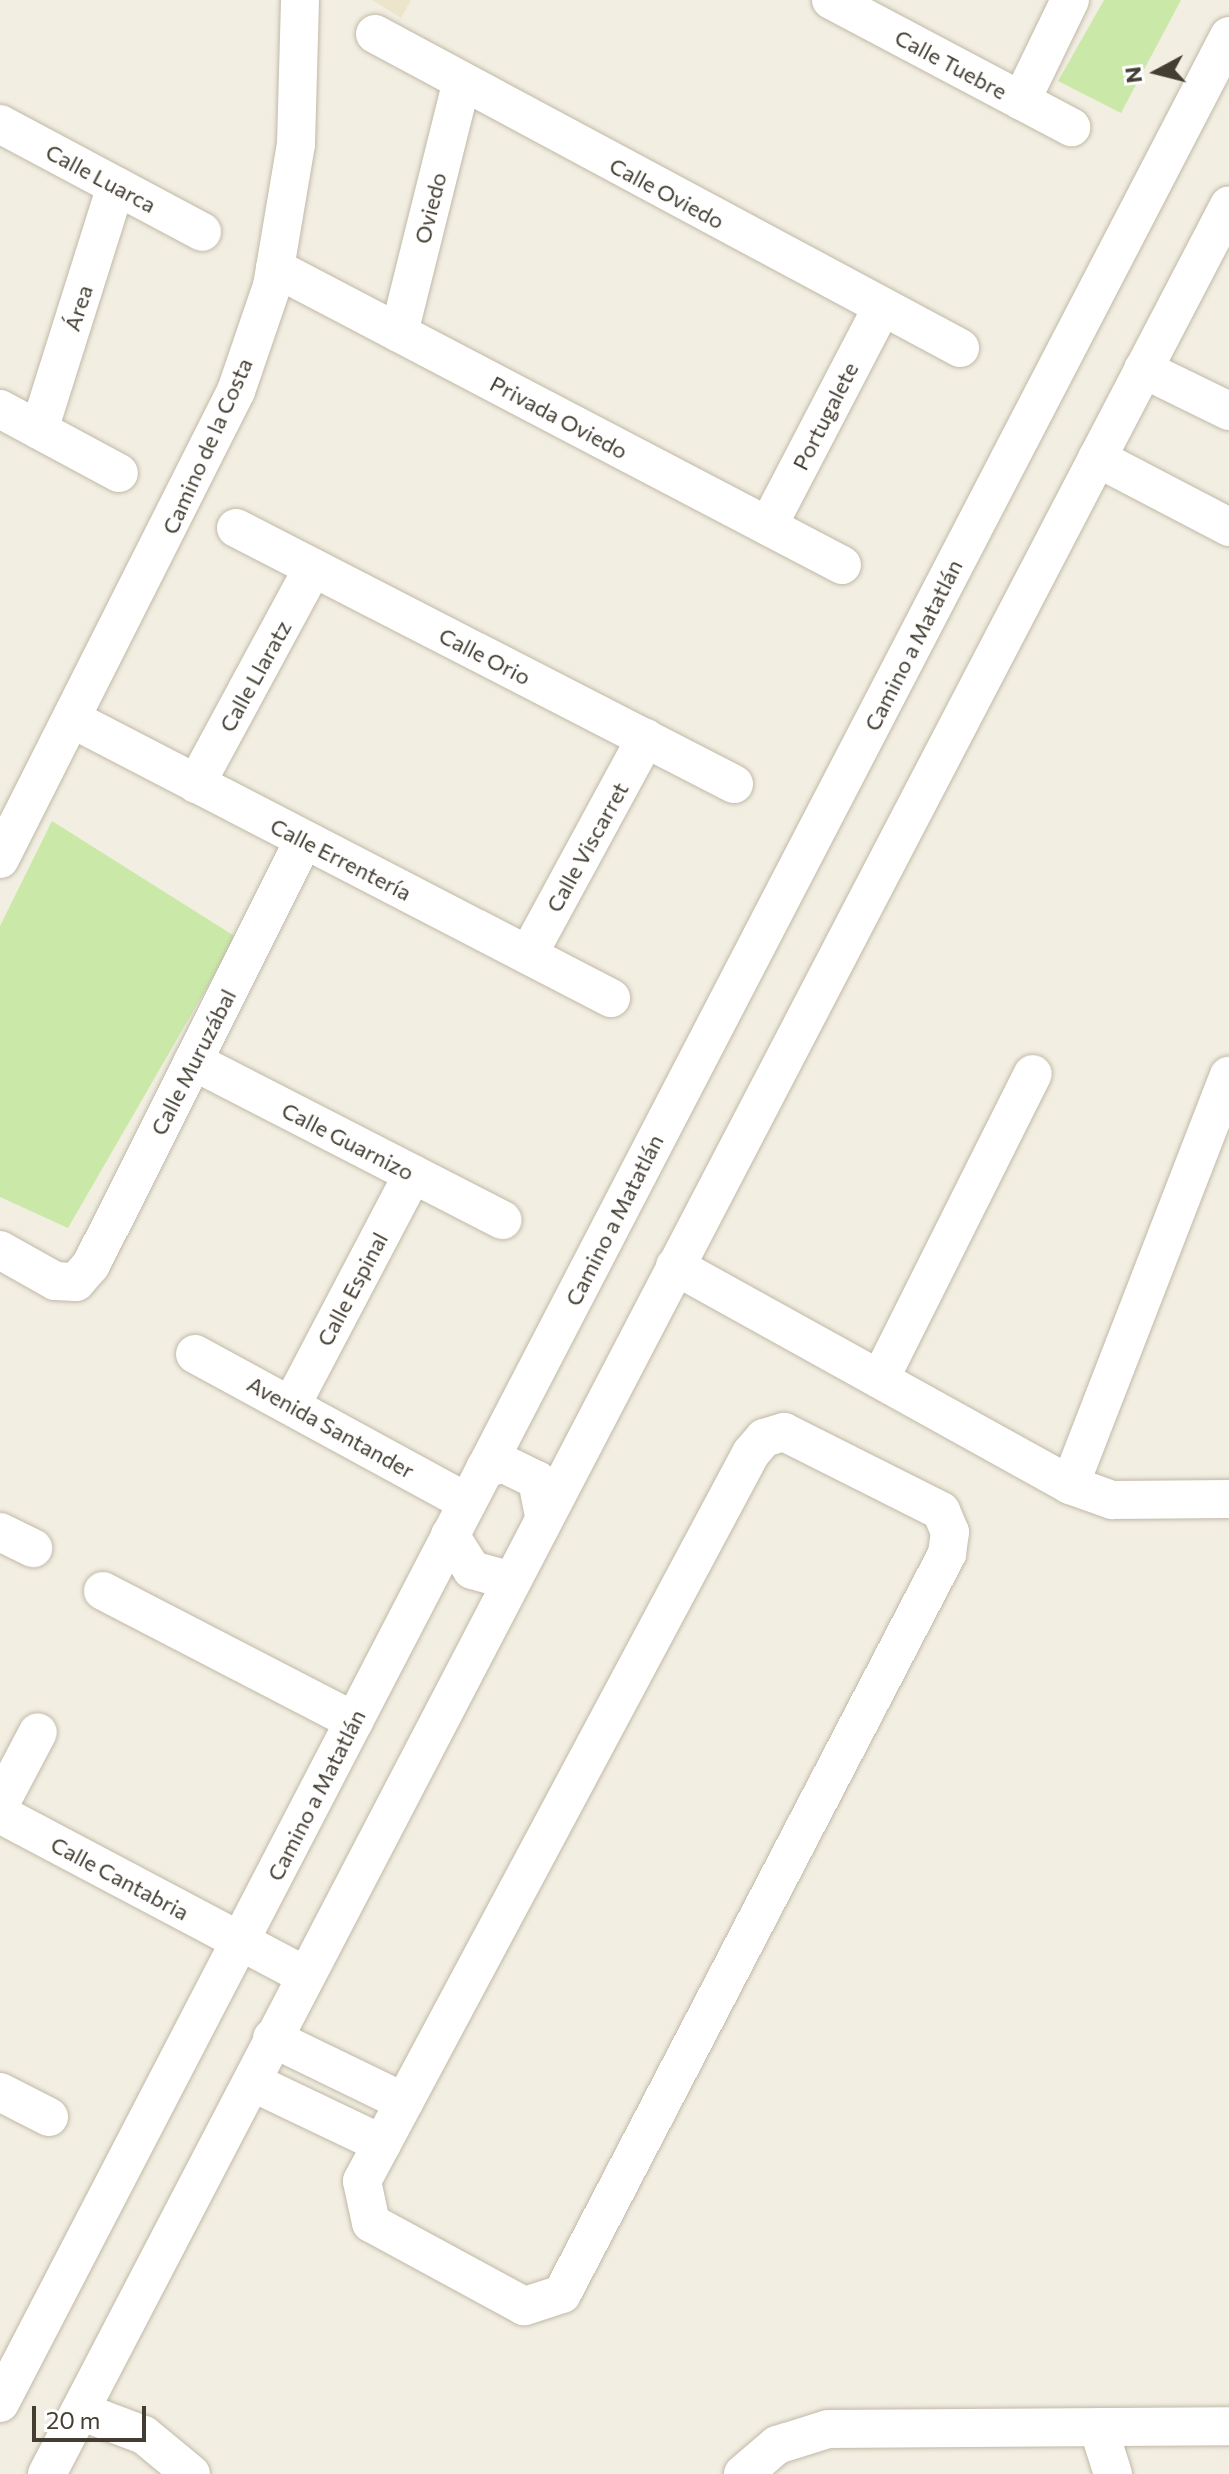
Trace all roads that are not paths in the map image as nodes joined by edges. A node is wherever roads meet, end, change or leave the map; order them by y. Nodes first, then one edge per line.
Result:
1 (831, 0) edge
2 (1070, 0) edge
3 (295, 3) edge
4 (375, 34) dead end
5 (1229, 36) edge
6 (461, 84) junction
7 (1021, 101) junction
8 (0, 124) edge
9 (1071, 127) dead end
10 (116, 186) junction
11 (1229, 205) edge
12 (202, 232) dead end
13 (275, 268) junction
14 (882, 307) junction
15 (399, 333) junction
16 (960, 348) dead end
17 (1143, 369) junction
18 (0, 409) edge
19 (1229, 411) edge
20 (39, 430) junction
21 (1097, 458) junction
22 (119, 473) dead end
23 (768, 526) junction
24 (1229, 527) edge
25 (236, 528) dead end
26 (842, 565) dead end
27 (313, 568) junction
28 (72, 719) junction
29 (646, 738) junction
30 (196, 784) junction
31 (734, 784) dead end
32 (304, 839) junction
33 (0, 859) edge
34 (528, 955) junction
35 (611, 998) dead end
36 (193, 1061) junction
37 (1033, 1074) dead end
38 (1229, 1076) edge
39 (413, 1174) junction
40 (502, 1220) dead end
41 (0, 1250) edge
42 (675, 1266) junction
43 (195, 1354) dead end
44 (880, 1379) junction
45 (292, 1404) junction
46 (485, 1468) junction
47 (1070, 1485) junction
48 (1229, 1499) edge
49 (544, 1517) junction
50 (459, 1518) junction
51 (512, 1581) junction
52 (103, 1591) dead end
53 (354, 1721) junction
54 (38, 1732) dead end
55 (0, 1804) edge
56 (0, 1814) edge
57 (240, 1941) junction
58 (306, 1976) junction
59 (272, 2038) junction
60 (252, 2082) junction
61 (0, 2092) edge
62 (404, 2102) junction
63 (49, 2117) dead end
64 (382, 2144) junction
65 (0, 2403) edge
66 (80, 2411) junction
67 (1229, 2426) edge
68 (1098, 2427) junction
69 (47, 2474) edge
70 (191, 2474) edge
71 (743, 2474) edge
72 (1113, 2474) edge

1 - 7 street, Calle Tuebre
2 - 7 street
3 - 13 street, Camino de la Costa
4 - 6 street, Calle Oviedo
5 - 46 street, Camino a Matatlán
6 - 14 street, Calle Oviedo
6 - 15 street, Oviedo
7 - 9 street, Calle Tuebre
8 - 10 street, Calle Luarca
10 - 12 street, Calle Luarca
10 - 20 street, Área
11 - 17 street
13 - 15 street, Privada Oviedo
13 - 28 street, Camino de la Costa
14 - 16 street, Calle Oviedo
14 - 23 street, Portugalete
15 - 23 street, Privada Oviedo
17 - 19 street
17 - 21 street
18 - 20 street
20 - 22 street
21 - 24 street
21 - 42 street
23 - 26 street, Privada Oviedo
25 - 27 street, Calle Orio
27 - 29 street, Calle Orio
27 - 30 street, Calle Llaratz
28 - 30 street, Calle Errentería
28 - 33 street, Camino de la Costa
29 - 31 street, Calle Orio
29 - 34 street, Calle Viscarret
30 - 32 street, Calle Errentería
32 - 34 street, Calle Errentería
32 - 36 street, Calle Muruzábal
34 - 35 street, Calle Errentería
36 - 39 street, Calle Guarnizo
36 - 41 street, Calle Muruzábal
37 - 44 street
38 - 47 street
39 - 40 street, Calle Guarnizo
39 - 45 street, Calle Espinal
42 - 44 street
42 - 49 street
43 - 45 street, Avenida Santander
44 - 47 street
45 - 50 street, Avenida Santander
46 - 49 street
46 - 50 street, Camino a Matatlán
47 - 48 street
49 - 51 street
50 - 51 street
50 - 53 street, Camino a Matatlán
51 - 58 street
52 - 53 street
53 - 57 street, Camino a Matatlán
54 - 55 street
56 - 57 street, Calle Cantabria
57 - 58 street, Calle Cantabria
57 - 65 street, Camino a Matatlán
58 - 59 street
59 - 60 street
59 - 62 street
60 - 64 street
60 - 66 street
61 - 63 street
62 - 64 street
62 - 64 street
66 - 69 street
66 - 70 street
67 - 68 street
68 - 71 street
68 - 72 street

